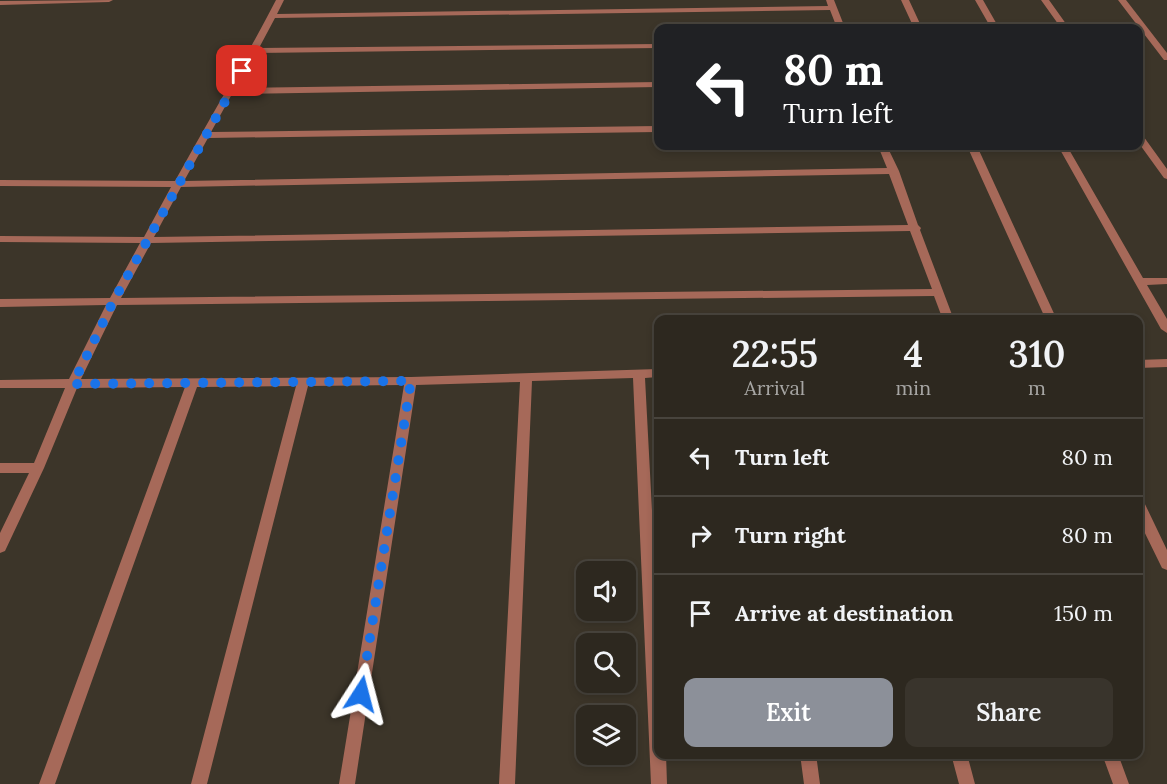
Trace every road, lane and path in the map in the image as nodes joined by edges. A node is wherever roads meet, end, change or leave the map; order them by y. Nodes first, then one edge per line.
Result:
1 (109, 0) edge
2 (280, 0) edge
3 (905, 0) edge
4 (979, 0) edge
5 (1045, 0) edge
6 (1122, 0) edge
7 (0, 3) edge
8 (832, 4) edge
9 (271, 16) junction
10 (840, 24) edge
11 (916, 24) edge
12 (993, 24) edge
13 (1062, 24) edge
14 (1141, 24) edge
15 (1143, 27) edge
16 (654, 46) edge
17 (254, 51) junction
18 (1167, 58) edge
19 (654, 85) edge
20 (229, 91) junction
21 (654, 129) edge
22 (205, 135) junction
23 (1143, 142) edge
24 (885, 150) edge
25 (974, 150) edge
26 (1064, 150) edge
27 (894, 171) junction
28 (1167, 176) edge
29 (0, 183) edge
30 (179, 184) junction
31 (916, 228) junction
32 (0, 239) edge
33 (148, 240) junction
34 (1167, 281) edge
35 (1140, 282) junction
36 (938, 292) junction
37 (113, 302) junction
38 (0, 303) edge
39 (947, 315) edge
40 (1050, 315) edge
41 (1167, 329) edge
42 (1167, 363) edge
43 (1143, 364) edge
44 (639, 373) junction
45 (654, 373) edge
46 (526, 378) junction
47 (411, 381) junction
48 (193, 382) junction
49 (303, 382) junction
50 (0, 384) edge
51 (73, 384) junction
52 (0, 468) edge
53 (38, 468) junction
54 (1143, 514) edge
55 (0, 547) edge
56 (1167, 564) edge
57 (654, 681) edge
58 (658, 759) edge
59 (809, 759) edge
60 (960, 759) edge
61 (1112, 759) edge
62 (47, 784) edge
63 (199, 784) edge
64 (347, 784) edge
65 (507, 784) edge
66 (659, 784) edge
67 (812, 784) edge
68 (967, 784) edge
69 (1120, 784) edge

1 - 7 street
2 - 9 street
3 - 11 street
4 - 12 street
5 - 13 street
6 - 14 street
8 - 9 street
8 - 10 street
9 - 17 street
15 - 18 street
16 - 17 street
17 - 20 street
19 - 20 street
20 - 22 street
21 - 22 street
22 - 30 street
23 - 28 street
24 - 27 street
25 - 40 street
26 - 35 street
27 - 30 street
27 - 31 street
29 - 30 street
30 - 33 street
31 - 33 street
31 - 36 street
32 - 33 street
33 - 37 street
34 - 35 street
35 - 41 street
36 - 37 street
36 - 39 street
37 - 38 street
37 - 51 street
42 - 43 street
44 - 45 street
44 - 46 street
44 - 57 street
46 - 47 street
46 - 65 street
47 - 49 street
47 - 64 street
48 - 49 street
48 - 51 street
48 - 62 street
49 - 63 street
50 - 51 street
51 - 53 street
52 - 53 street
53 - 55 street
54 - 56 street
58 - 66 street
59 - 67 street
60 - 68 street
61 - 69 street

